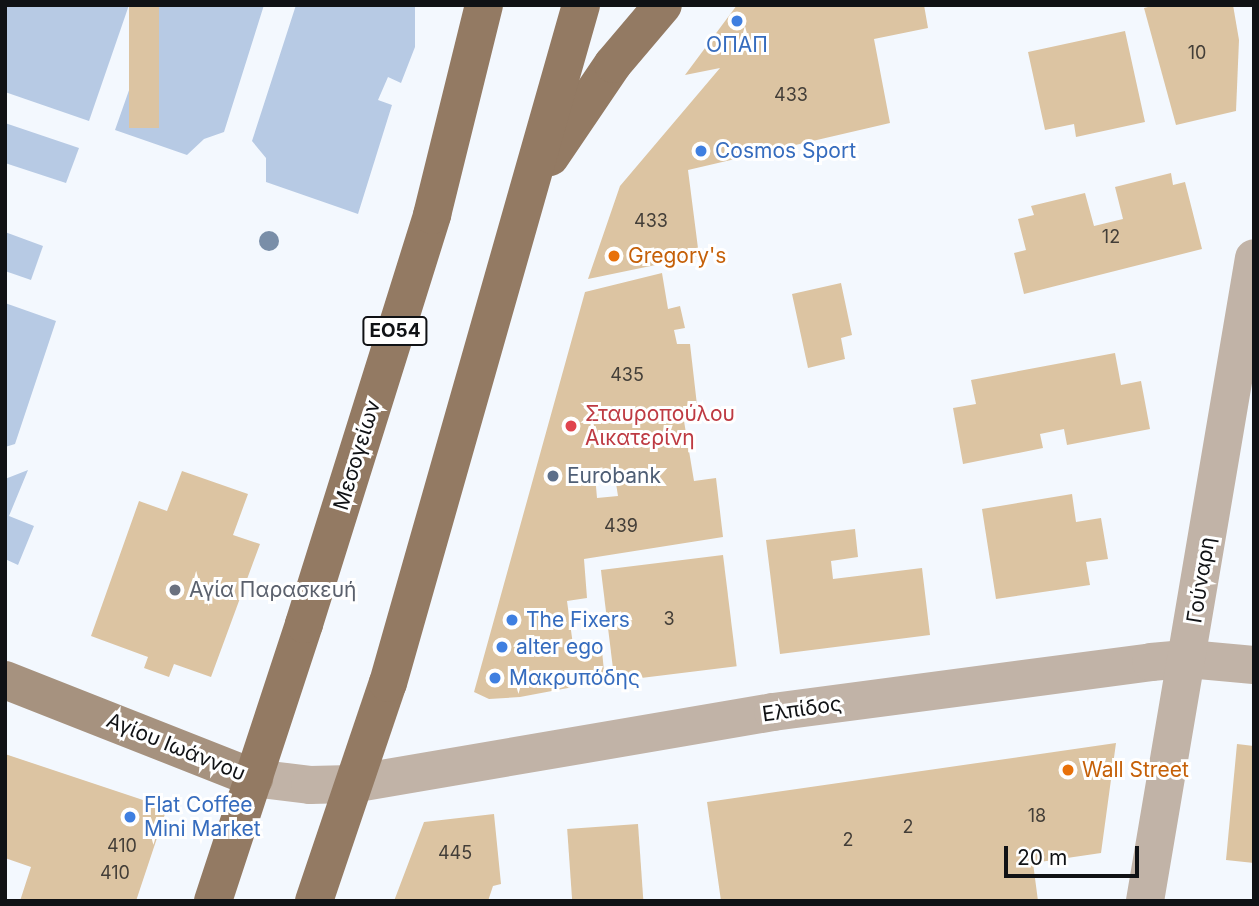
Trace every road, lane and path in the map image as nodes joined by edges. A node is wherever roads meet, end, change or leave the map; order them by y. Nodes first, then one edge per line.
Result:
1 (484, 5) edge
2 (581, 5) edge
3 (663, 5) edge
4 (527, 191) junction
5 (1254, 258) edge
6 (1188, 659) junction
7 (1254, 665) edge
8 (5, 680) edge
9 (254, 778) junction
10 (352, 784) junction
11 (214, 901) edge
12 (314, 901) edge
13 (1145, 901) edge

1 - 9 main road, Μεσογείων / ΕΟ54
2 - 4 main road
3 - 4 main road
4 - 10 main road
5 - 6 street, Γούναρη
6 - 7 street, Ελπίδος
6 - 10 street, Ελπίδος
6 - 13 street, Γούναρη
8 - 9 street, Αγίου Ιωάννου
9 - 10 street, Αγίου Ιωάννου
9 - 11 main road, Μεσογείων / ΕΟ54
10 - 12 main road

